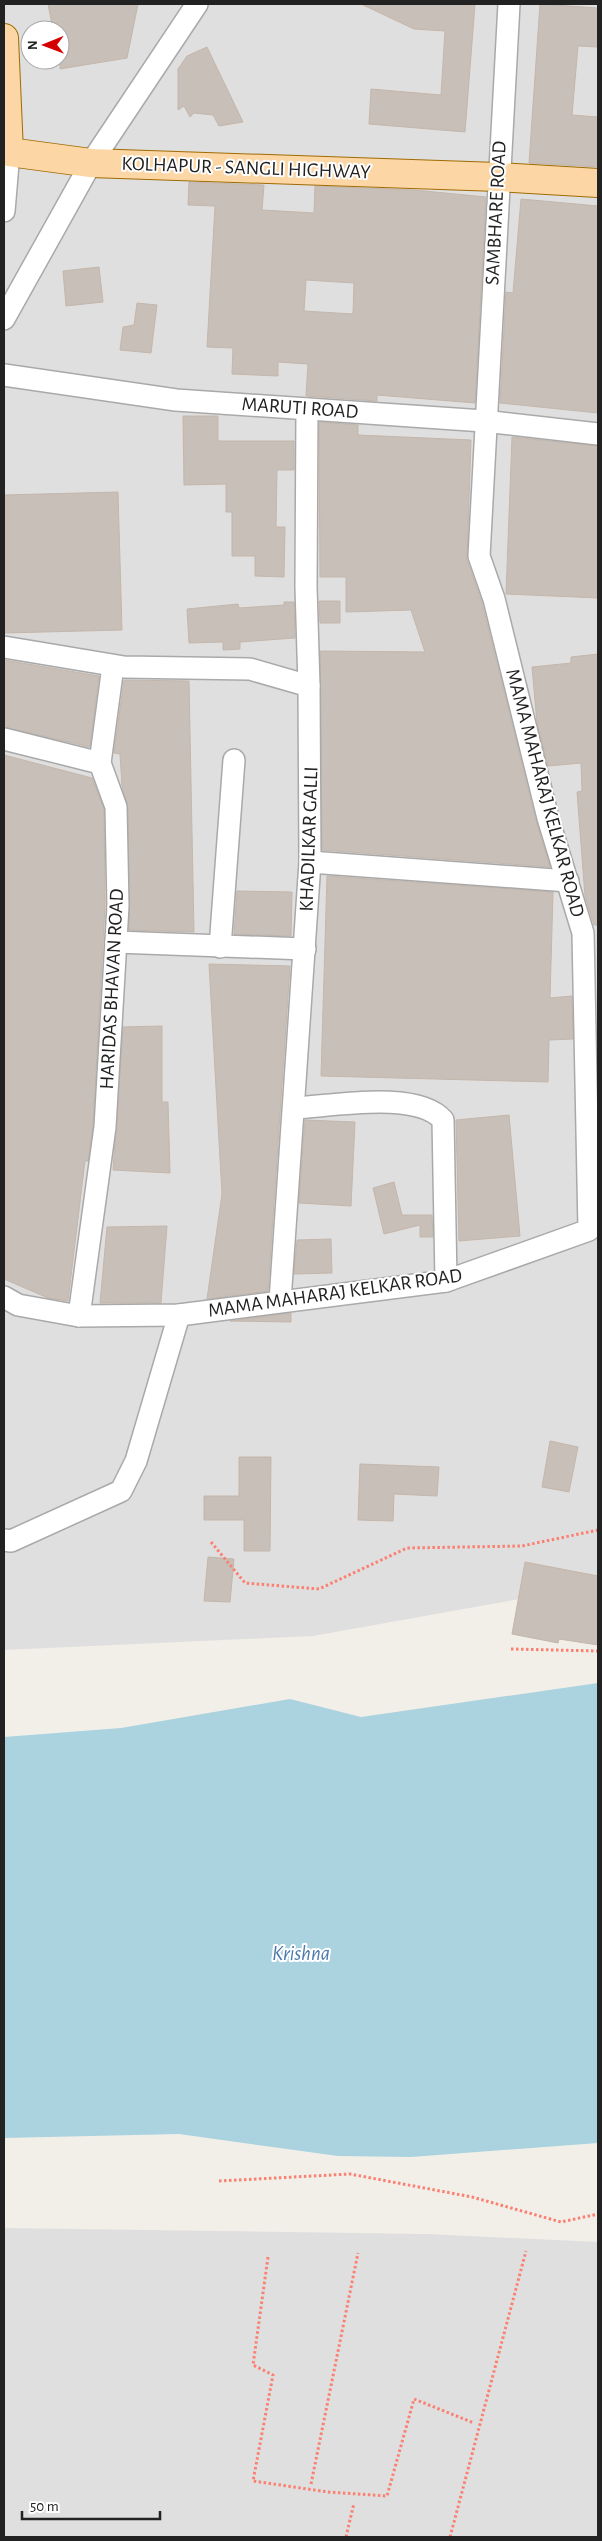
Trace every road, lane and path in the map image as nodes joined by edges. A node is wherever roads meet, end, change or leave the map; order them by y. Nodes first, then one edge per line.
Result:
1 (197, 4) edge
2 (509, 4) edge
3 (4, 38) edge
4 (9, 152) junction
5 (91, 163) junction
6 (498, 177) junction
7 (598, 183) edge
8 (4, 211) edge
9 (4, 319) edge
10 (4, 375) edge
11 (307, 409) junction
12 (484, 422) junction
13 (598, 434) edge
14 (4, 647) edge
15 (113, 666) junction
16 (309, 686) junction
17 (4, 739) edge
18 (234, 760) dead end
19 (100, 763) junction
20 (310, 862) junction
21 (568, 880) junction
22 (116, 942) junction
23 (220, 947) junction
24 (304, 949) junction
25 (591, 954) edge
26 (295, 1108) junction
27 (594, 1229) edge
28 (446, 1281) junction
29 (4, 1297) edge
30 (280, 1301) junction
31 (179, 1315) junction
32 (79, 1316) junction
33 (598, 1530) edge
34 (4, 1540) edge
35 (211, 1542) dead end
36 (511, 1649) dead end
37 (598, 1651) edge
38 (219, 2181) dead end
39 (598, 2214) edge
40 (526, 2251) dead end
41 (358, 2253) dead end
42 (268, 2257) dead end
43 (474, 2423) dead end
44 (311, 2484) dead end
45 (354, 2503) dead end
46 (346, 2537) edge
47 (450, 2537) edge

1 - 5 street
2 - 6 street, SAMBHARE ROAD
3 - 4 main road
4 - 5 main road, KOLHAPUR - SANGLI HIGHWAY
4 - 8 street
5 - 6 main road, KOLHAPUR - SANGLI HIGHWAY
5 - 9 street
6 - 7 main road, KOLHAPUR - SANGLI HIGHWAY
6 - 12 street, SAMBHARE ROAD
10 - 11 street, MARUTI ROAD
11 - 12 street, MARUTI ROAD
11 - 16 street, KHADILKAR GALLI
12 - 13 street, MARUTI ROAD
12 - 21 street, MAMA MAHARAJ KELKAR ROAD
14 - 15 street
15 - 16 street
15 - 19 street
16 - 20 street, KHADILKAR GALLI
17 - 19 street
18 - 23 street
19 - 22 street, HARIDAS BHAVAN ROAD
20 - 21 street
20 - 24 street, KHADILKAR GALLI
21 - 25 street, MAMA MAHARAJ KELKAR ROAD
22 - 23 street
22 - 32 street, HARIDAS BHAVAN ROAD
23 - 24 street
24 - 26 street, KHADILKAR GALLI
25 - 27 street, MAMA MAHARAJ KELKAR ROAD
26 - 28 street
26 - 30 street, KHADILKAR GALLI
27 - 28 street, MAMA MAHARAJ KELKAR ROAD
28 - 30 street, MAMA MAHARAJ KELKAR ROAD
29 - 32 street, MAMA MAHARAJ KELKAR ROAD
30 - 31 street, MAMA MAHARAJ KELKAR ROAD
31 - 32 street, MAMA MAHARAJ KELKAR ROAD
31 - 34 street
33 - 35 path
36 - 37 path
38 - 39 path
40 - 47 path
41 - 44 path
42 - 43 path
45 - 46 path

